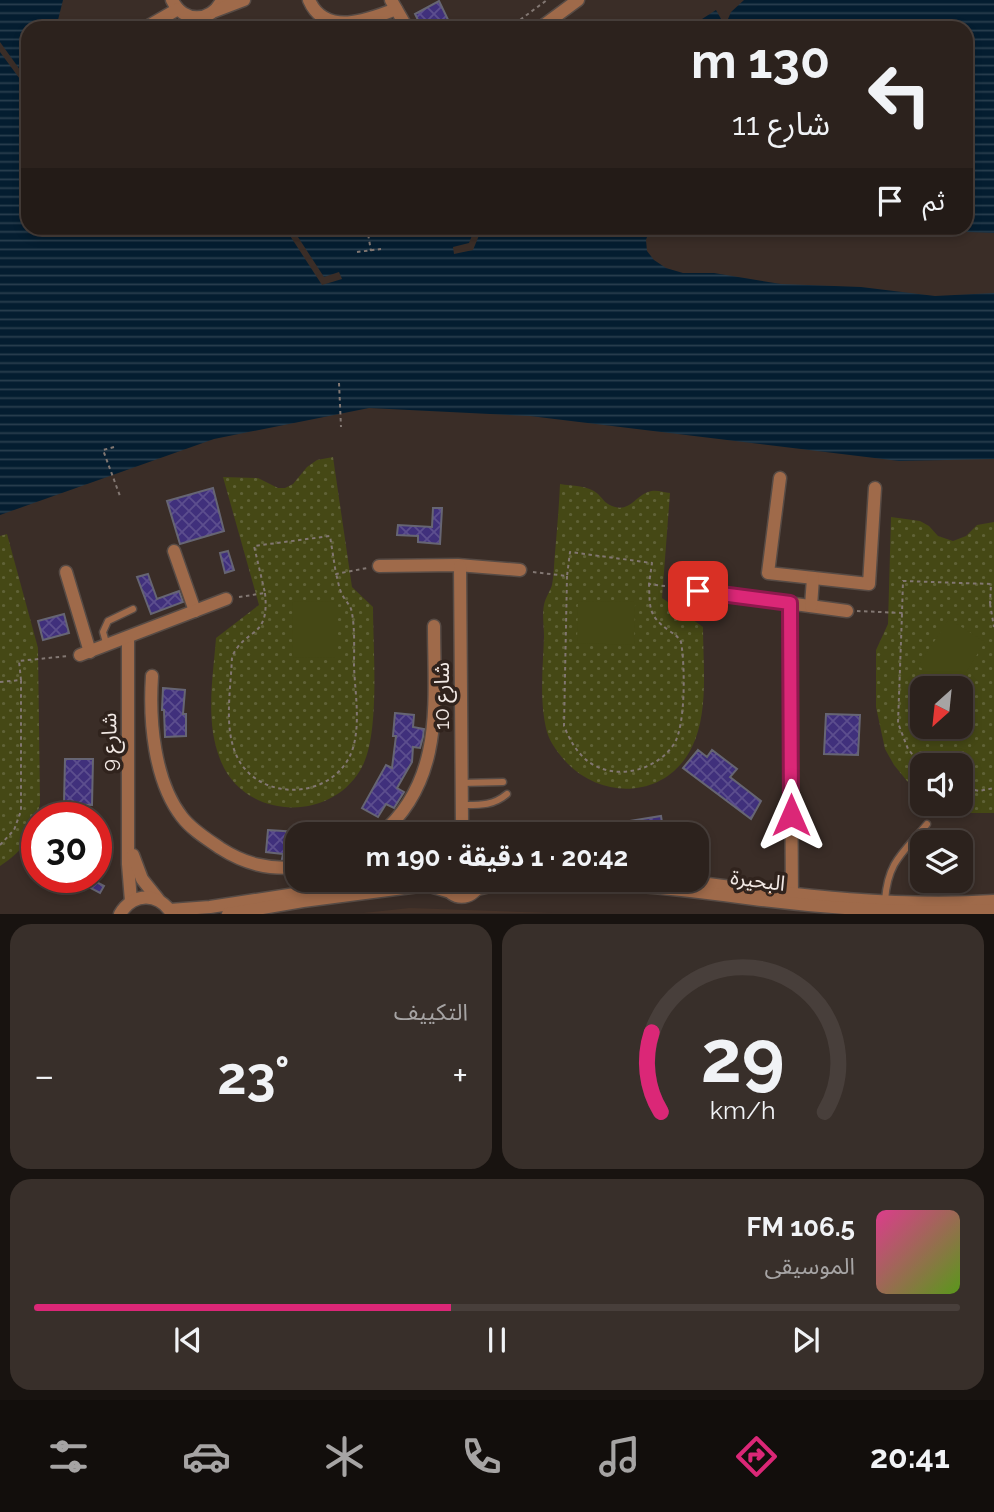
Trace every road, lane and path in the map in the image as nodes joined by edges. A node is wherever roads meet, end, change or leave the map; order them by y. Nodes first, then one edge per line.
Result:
1 (244, 0) edge
2 (309, 0) edge
3 (547, 0) edge
4 (578, 0) edge
5 (175, 4) edge
6 (393, 5) edge
7 (218, 6) edge
8 (154, 21) edge
9 (333, 21) edge
10 (361, 21) edge
11 (403, 21) edge
12 (518, 21) edge
13 (550, 21) edge
14 (368, 235) edge
15 (381, 249) dead end
16 (371, 251) dead end
17 (356, 252) dead end
18 (339, 383) dead end
19 (341, 427) dead end
20 (114, 447) dead end
21 (780, 478) dead end
22 (875, 488) dead end
23 (120, 496) dead end
24 (174, 551) dead end
25 (379, 566) joint
26 (460, 566) junction
27 (520, 570) joint
28 (66, 572) dead end
29 (336, 574) junction
30 (567, 576) junction
31 (813, 578) junction
32 (649, 584) junction
33 (698, 591) joint
34 (265, 593) junction
35 (226, 599) joint
36 (790, 603) junction
37 (992, 604) edge
38 (811, 606) junction
39 (133, 610) dead end
40 (195, 611) junction
41 (846, 611) joint
42 (902, 613) junction
43 (434, 626) dead end
44 (994, 627) edge
45 (128, 638) junction
46 (107, 646) junction
47 (85, 653) junction
48 (152, 676) dead end
49 (21, 680) junction
50 (0, 682) edge
51 (911, 753) edge
52 (503, 782) dead end
53 (461, 783) junction
54 (994, 788) edge
55 (973, 789) edge
56 (506, 794) dead end
57 (461, 805) junction
58 (391, 822) edge
59 (462, 822) edge
60 (927, 824) dead end
61 (0, 845) edge
62 (130, 845) junction
63 (285, 867) edge
64 (709, 885) edge
65 (709, 891) edge
66 (303, 892) edge
67 (311, 892) edge
68 (454, 892) edge
69 (473, 892) edge
70 (792, 899) junction
71 (158, 900) junction
72 (131, 901) junction
73 (994, 901) edge
74 (884, 907) junction
75 (960, 907) junction
76 (994, 910) edge
77 (171, 911) edge
78 (120, 914) edge
79 (228, 914) edge

1 - 7 street
2 - 9 street
3 - 12 path
4 - 13 street
5 - 7 street
5 - 8 street
6 - 10 street
6 - 11 street
14 - 16 path
15 - 17 path
18 - 19 path
20 - 23 path
21 - 31 street
22 - 31 street
24 - 40 street
25 - 26 street
25 - 29 path
26 - 27 street
26 - 53 street, شارع 10
27 - 30 path
28 - 47 street
29 - 34 path
29 - 34 path
30 - 32 path
30 - 32 path
31 - 38 street
32 - 33 path
33 - 36 street
34 - 35 path
35 - 40 street
36 - 38 street
36 - 70 street
37 - 42 path
37 - 44 path
38 - 41 street
39 - 46 lane
40 - 45 street
41 - 42 path
42 - 51 path
43 - 58 street
45 - 46 street
45 - 62 street, شارع 9
46 - 47 street
47 - 49 path
48 - 63 street
49 - 50 path
49 - 61 path
52 - 53 lane
53 - 57 street, شارع 10
54 - 55 path
56 - 57 lane
57 - 59 street, شارع 10
60 - 74 lane
62 - 71 street, شارع 9
62 - 72 street, شارع 9
64 - 70 street, البحيرة
65 - 70 street, البحيرة
66 - 77 street
67 - 79 street
68 - 69 street, البحيرة
70 - 74 street, البحيرة
71 - 72 street
71 - 77 street
72 - 78 street
73 - 75 street, البحيرة
74 - 75 street, البحيرة
75 - 76 street, البحيرة

